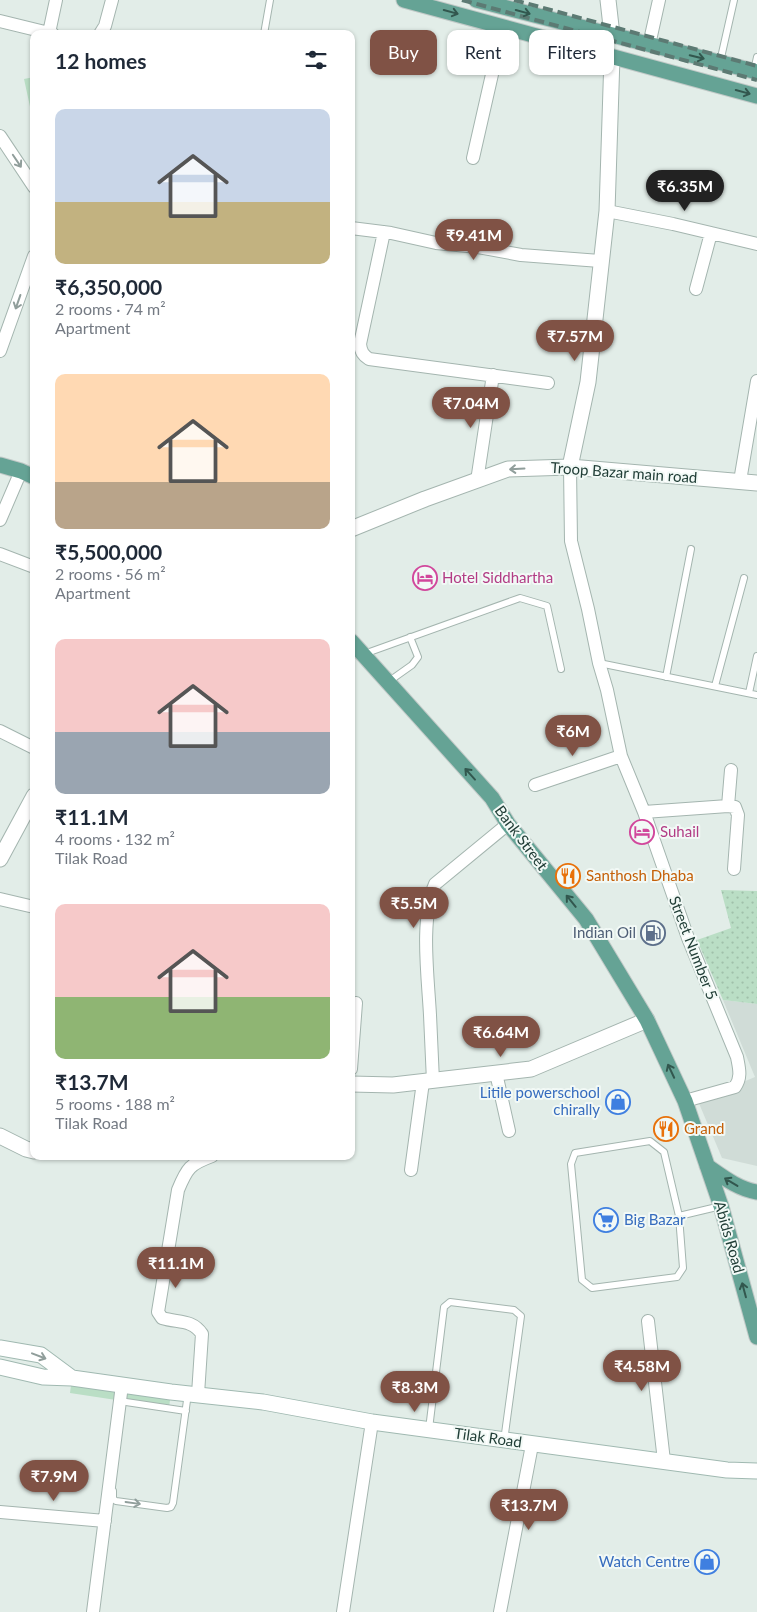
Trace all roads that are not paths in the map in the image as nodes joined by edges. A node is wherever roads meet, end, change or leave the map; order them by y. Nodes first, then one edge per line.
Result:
1 (56, 0) edge
2 (112, 0) edge
3 (270, 0) edge
4 (404, 0) edge
5 (476, 0) edge
6 (608, 0) edge
7 (659, 0) edge
8 (734, 0) edge
9 (0, 21) edge
10 (503, 26) junction
11 (38, 30) edge
12 (51, 30) edge
13 (102, 30) edge
14 (265, 30) edge
15 (593, 30) edge
16 (611, 30) edge
17 (529, 33) edge
18 (614, 36) edge
19 (649, 45) junction
20 (614, 58) edge
21 (720, 63) junction
22 (756, 67) edge
23 (611, 75) edge
24 (757, 96) edge
25 (0, 136) edge
26 (474, 158) dead end
27 (30, 180) edge
28 (606, 211) junction
29 (355, 228) edge
30 (384, 232) junction
31 (711, 233) junction
32 (757, 244) edge
33 (600, 261) junction
34 (30, 267) edge
35 (696, 289) dead end
36 (0, 351) edge
37 (493, 375) junction
38 (757, 381) edge
39 (548, 383) dead end
40 (0, 465) edge
41 (570, 467) junction
42 (27, 474) edge
43 (477, 481) junction
44 (740, 481) junction
45 (757, 483) edge
46 (0, 520) edge
47 (355, 527) edge
48 (691, 550) dead end
49 (0, 554) edge
50 (30, 565) edge
51 (744, 578) dead end
52 (410, 637) junction
53 (355, 645) edge
54 (363, 654) junction
55 (757, 656) edge
56 (599, 663) junction
57 (561, 669) dead end
58 (666, 677) junction
59 (388, 682) junction
60 (715, 686) junction
61 (749, 693) junction
62 (757, 694) edge
63 (0, 732) edge
64 (30, 746) edge
65 (621, 756) junction
66 (731, 770) dead end
67 (535, 785) dead end
68 (30, 803) edge
69 (728, 806) junction
70 (644, 812) junction
71 (508, 824) junction
72 (0, 859) edge
73 (734, 869) dead end
74 (0, 899) edge
75 (30, 906) edge
76 (356, 1004) dead end
77 (355, 1017) edge
78 (647, 1020) junction
79 (496, 1073) junction
80 (428, 1081) junction
81 (355, 1084) edge
82 (685, 1101) junction
83 (509, 1131) dead end
84 (0, 1136) edge
85 (30, 1150) edge
86 (202, 1160) edge
87 (707, 1166) junction
88 (411, 1170) dead end
89 (757, 1192) edge
90 (721, 1206) junction
91 (679, 1216) junction
92 (648, 1321) dead end
93 (757, 1337) edge
94 (0, 1348) edge
95 (0, 1367) edge
96 (72, 1378) junction
97 (125, 1386) junction
98 (193, 1394) junction
99 (126, 1402) junction
100 (186, 1411) junction
101 (372, 1422) junction
102 (429, 1430) junction
103 (504, 1441) junction
104 (532, 1445) junction
105 (664, 1461) junction
106 (757, 1470) edge
107 (0, 1512) edge
108 (105, 1521) junction
109 (94, 1612) edge
110 (342, 1612) edge
111 (500, 1612) edge

1 - 12 street
2 - 13 street
3 - 14 lane
4 -> 10 main road
5 -> 15 main road
6 - 16 street
7 - 19 street
8 - 21 lane
9 - 11 street
10 - 17 main road
10 - 26 street
18 - 19 main road
19 -> 21 main road
20 -> 24 main road
21 - 22 main road
23 - 28 street
25 -> 27 street
28 - 31 street
28 - 33 street
29 - 30 street
30 - 33 street
30 - 37 street
31 - 32 street
31 - 35 street
33 - 41 street
34 -> 36 street
37 - 39 street
37 - 43 street
38 - 44 street
40 - 42 main road
41 -> 43 street, Troop Bazar main road
41 - 44 street, Troop Bazar main road
41 - 56 street, Street Number 5
42 - 46 street
43 - 47 street, Troop Bazar main road
44 - 45 street, Troop Bazar main road
48 - 58 lane
49 - 50 street
51 - 60 lane
52 - 54 lane
52 - 57 lane
52 - 59 lane
53 - 54 main road, Bank Street
54 - 59 main road, Bank Street
55 - 61 lane
56 - 58 lane
56 - 65 street, Street Number 5
58 - 60 lane
71 -> 59 main road, Bank Street
60 - 61 lane
61 - 62 lane
63 - 64 street
65 - 67 street
65 - 70 street, Street Number 5
66 - 69 street
68 - 72 street
69 - 70 street
69 - 73 street
70 - 82 street, Street Number 5
78 -> 71 main road, Bank Street
71 - 80 street
74 - 75 street
76 - 77 street
78 - 79 street
82 -> 78 main road, Bank Street
79 - 80 street
79 - 83 street
80 - 81 street
80 - 88 street
82 - 87 main road, Bank Street
84 - 85 street
86 - 98 street
89 -> 87 main road
87 - 90 main road, Abids Road
90 - 91 lane
93 -> 90 main road, Abids Road
91 - 91 lane
92 - 105 street
94 -> 96 street
95 - 96 street, Tilak Road
96 - 97 street, Tilak Road
97 - 98 street, Tilak Road
97 - 99 lane
97 - 108 street
98 - 100 lane
98 - 101 street, Tilak Road
99 - 100 lane
99 -> 100 lane
101 - 102 street, Tilak Road
101 - 110 street
102 - 103 street, Tilak Road
102 - 103 lane
103 - 104 street, Tilak Road
104 - 105 street, Tilak Road
104 - 111 street
105 - 106 street, Tilak Road
107 - 108 street
108 - 109 street

